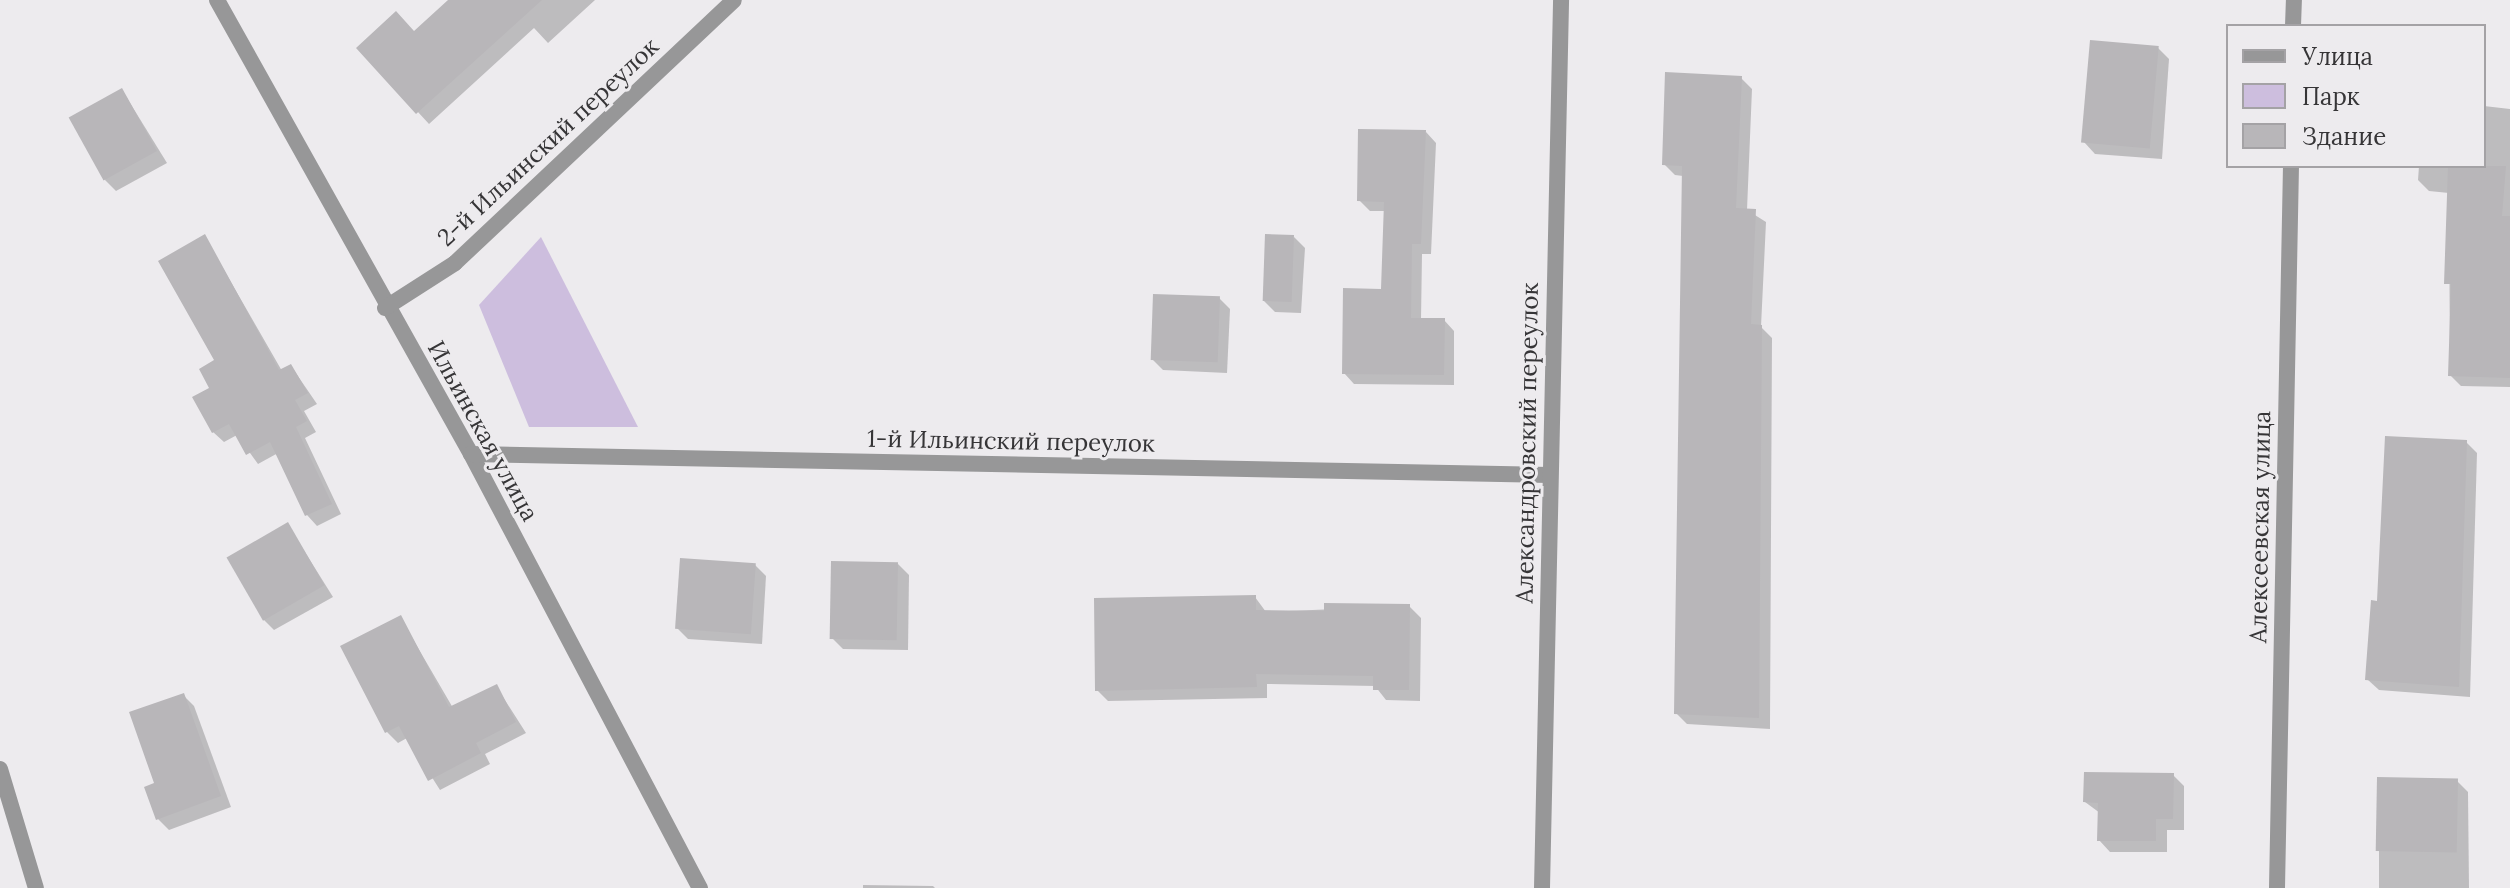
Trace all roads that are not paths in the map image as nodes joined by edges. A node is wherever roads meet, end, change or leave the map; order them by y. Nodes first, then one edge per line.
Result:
1 (217, 0) edge
2 (734, 0) edge
3 (1561, 0) edge
4 (2294, 0) edge
5 (2293, 24) edge
6 (2291, 168) edge
7 (385, 308) junction
8 (471, 454) junction
9 (1550, 475) junction
10 (0, 769) edge
11 (36, 888) edge
12 (700, 888) edge
13 (1542, 888) edge
14 (2277, 888) edge

1 - 7 street, Ильинская улица
2 - 7 street, 2-й Ильинский переулок
3 - 9 street, Александровский переулок
4 - 5 street
6 - 14 street, Алексеевская улица
7 - 8 street, Ильинская улица
8 - 9 street, 1-й Ильинский переулок
8 - 12 street, Ильинская улица
9 - 13 street, Александровский переулок
10 - 11 street

